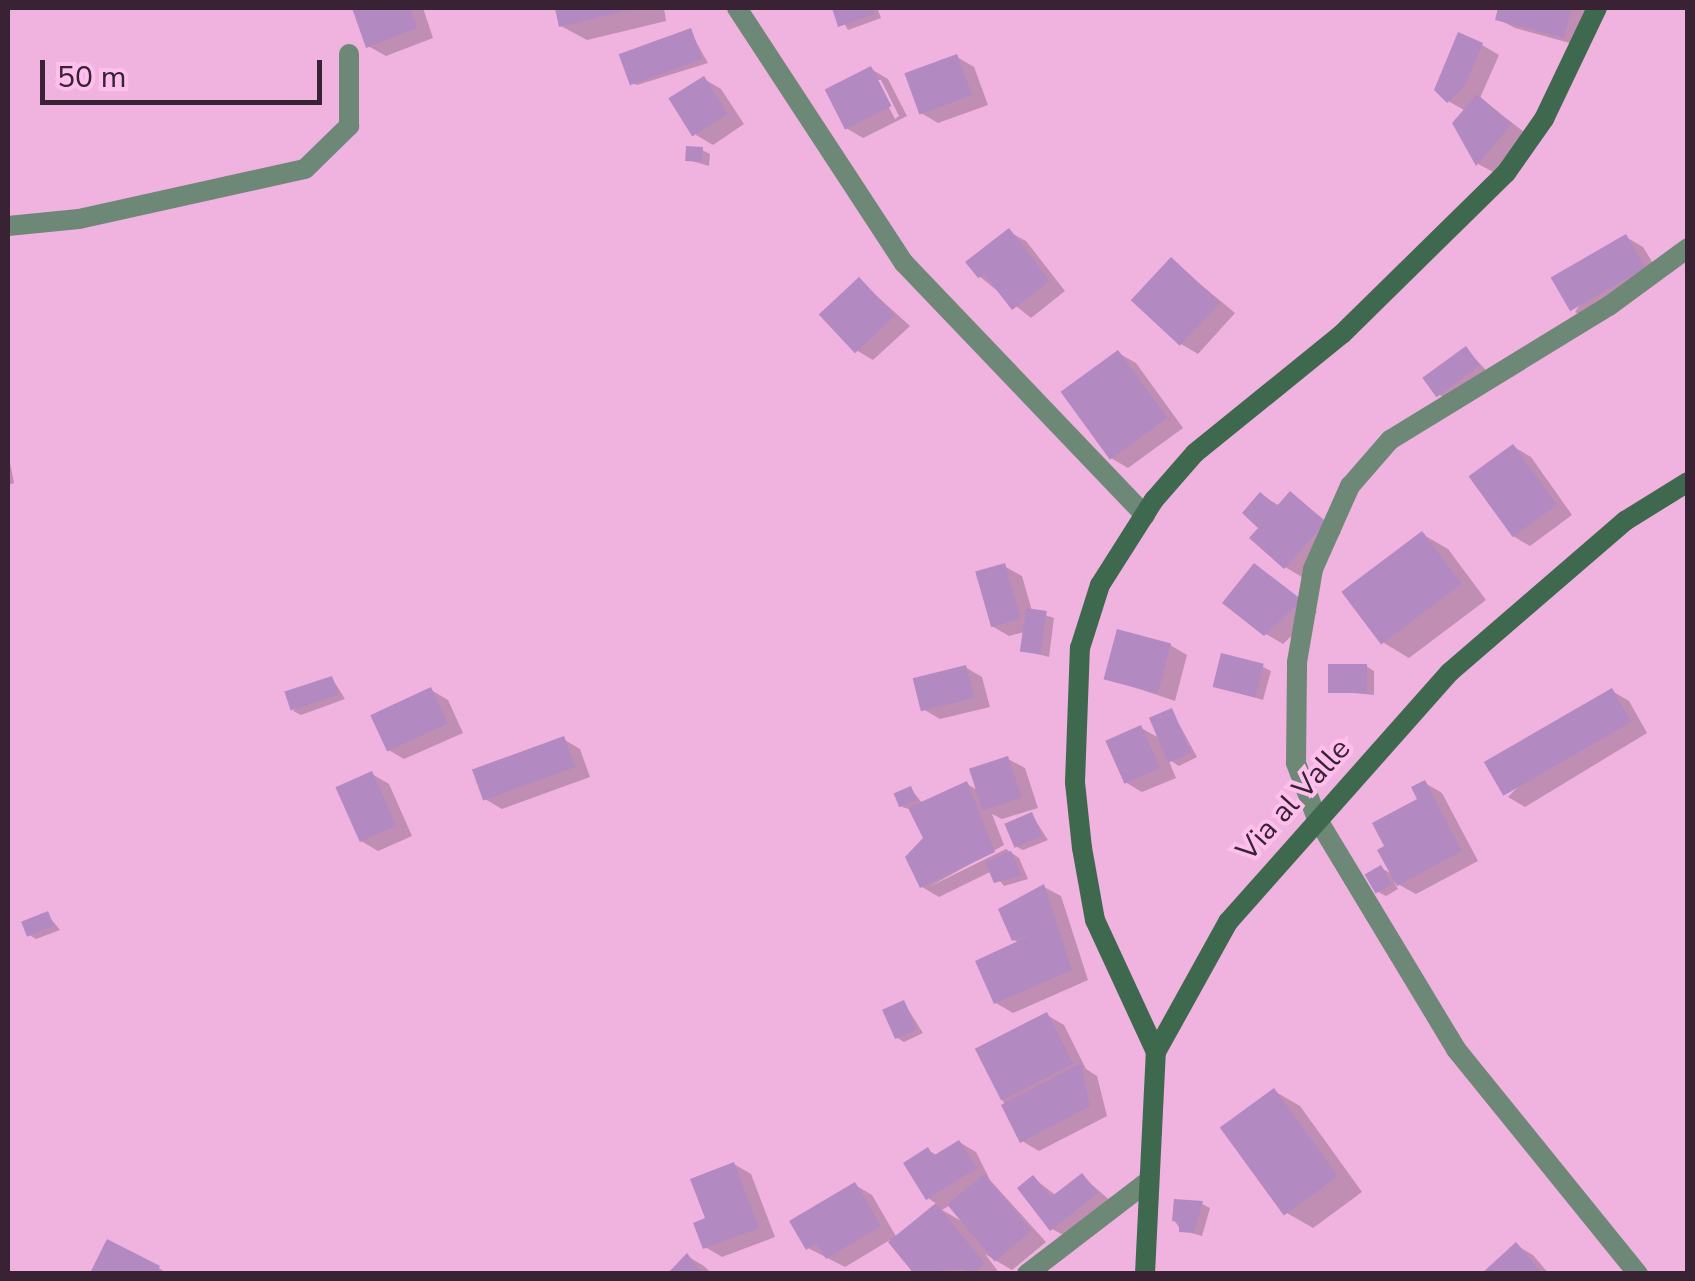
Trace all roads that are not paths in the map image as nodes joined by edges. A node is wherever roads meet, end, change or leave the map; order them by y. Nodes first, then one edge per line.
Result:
1 (736, 8) edge
2 (1597, 8) edge
3 (349, 54) dead end
4 (8, 226) edge
5 (1688, 248) edge
6 (1688, 482) edge
7 (1145, 515) junction
8 (1316, 819) junction
9 (1156, 1052) junction
10 (1147, 1182) junction
11 (1027, 1274) edge
12 (1145, 1274) edge
13 (1638, 1274) edge

1 - 7 street
2 - 7 street
3 - 4 street
5 - 8 street
6 - 8 street, Via al Valle
7 - 9 street
8 - 9 street, Via al Valle
8 - 13 street
9 - 10 street, Via al Valle
10 - 11 street
10 - 12 street, Via al Valle

